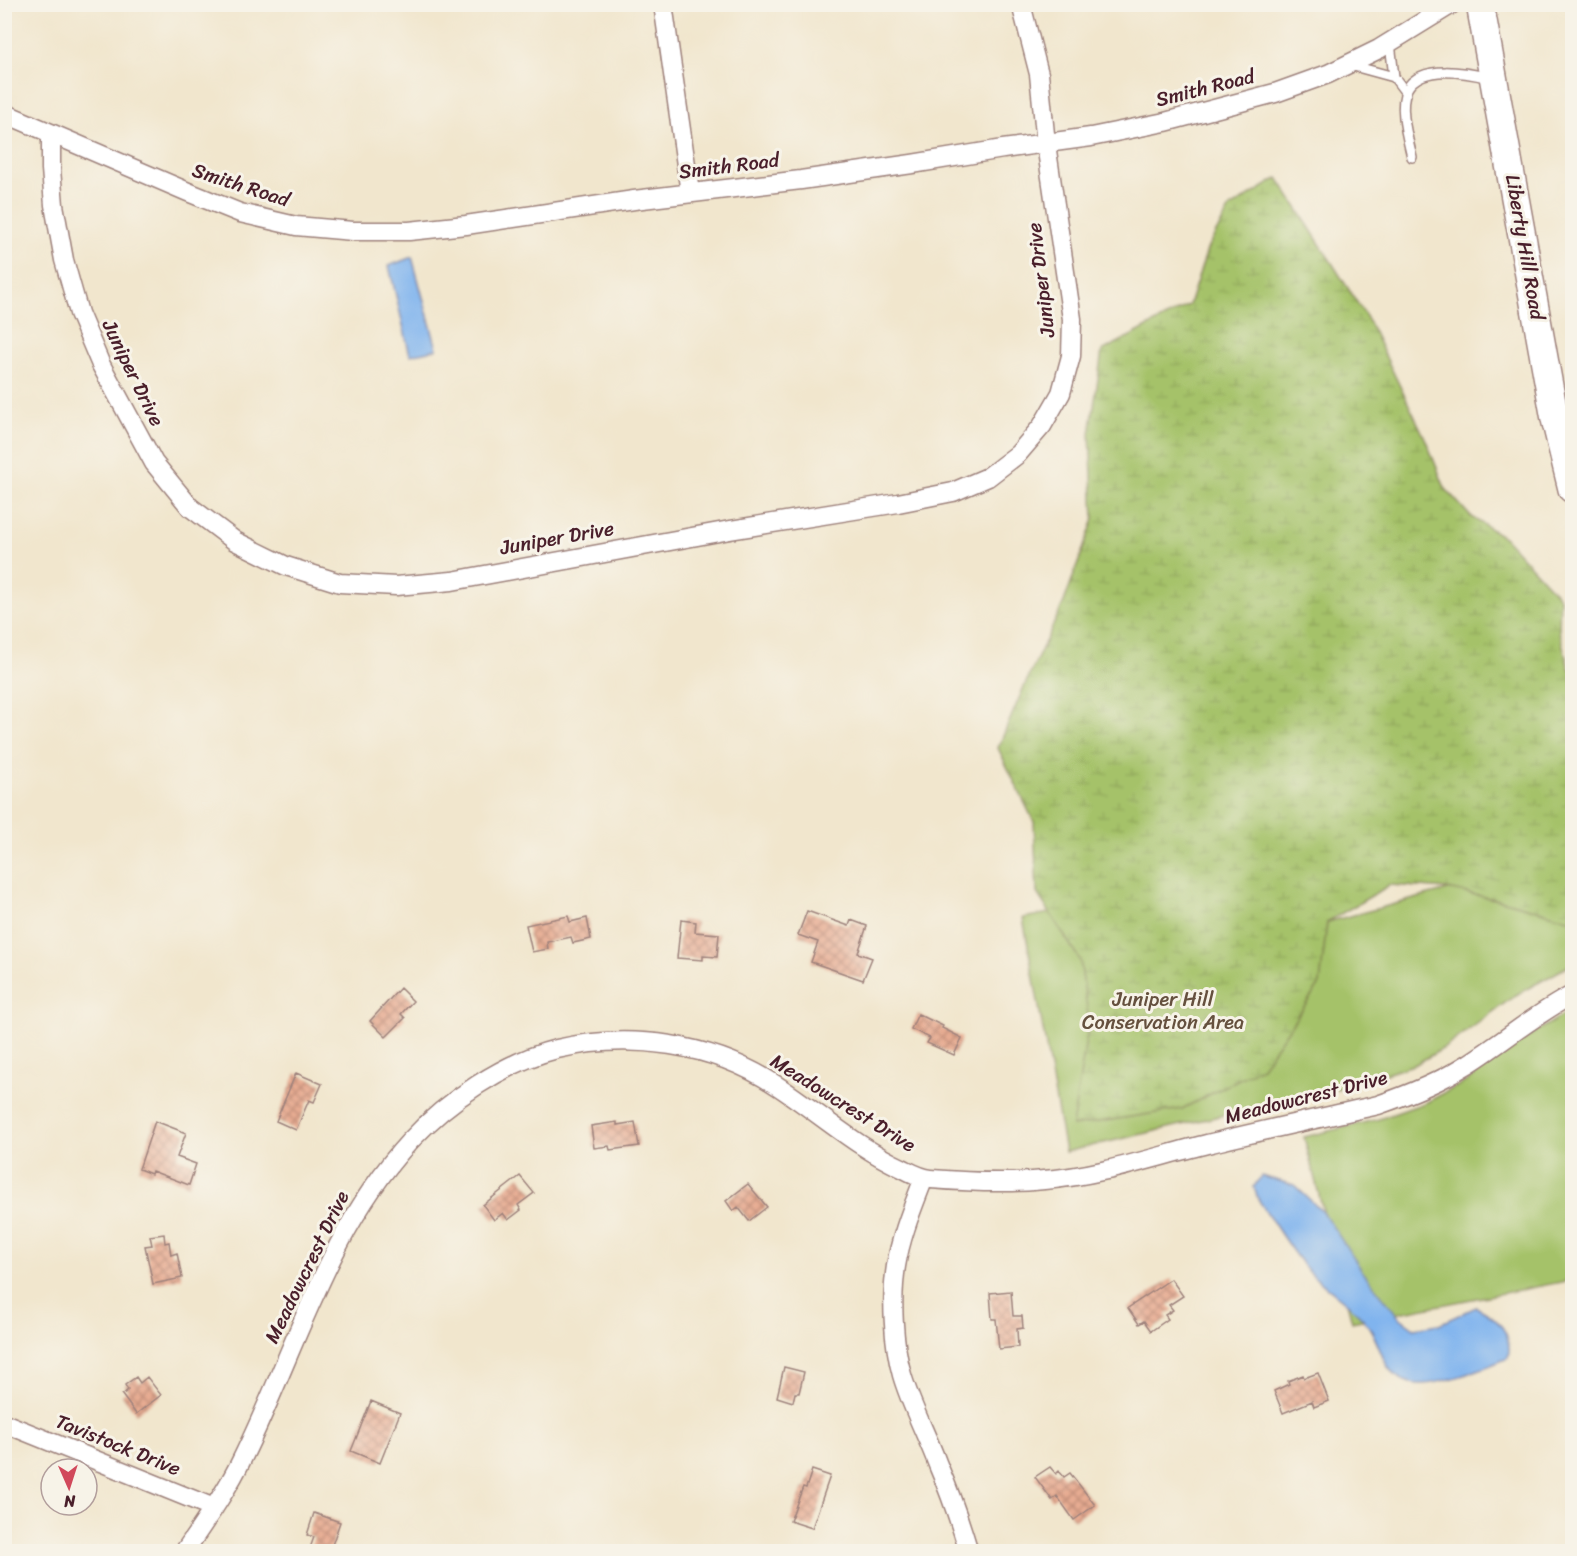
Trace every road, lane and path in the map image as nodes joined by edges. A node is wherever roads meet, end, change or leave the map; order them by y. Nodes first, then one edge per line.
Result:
1 (663, 4) edge
2 (1021, 4) edge
3 (1452, 4) edge
4 (1480, 4) edge
5 (1390, 43) junction
6 (1349, 64) junction
7 (1394, 77) junction
8 (1495, 79) junction
9 (1406, 93) junction
10 (4, 113) edge
11 (51, 134) junction
12 (1046, 144) junction
13 (1412, 157) dead end
14 (690, 193) junction
15 (1572, 489) edge
16 (1572, 995) edge
17 (924, 1179) junction
18 (4, 1423) edge
19 (214, 1508) junction
20 (184, 1551) edge
21 (969, 1551) edge

1 - 14 street
2 - 12 street, Juniper Drive
3 - 5 street, Smith Road
4 - 8 street, Liberty Hill Road
5 - 6 street, Smith Road
5 - 7 lane
6 - 7 lane
6 - 12 street, Smith Road
7 - 9 lane
8 - 9 lane
8 - 15 street, Liberty Hill Road
9 - 13 lane
10 - 11 street, Smith Road
11 - 12 street, Juniper Drive
11 - 14 street, Smith Road
12 - 14 street, Smith Road
16 - 17 street, Meadowcrest Drive
17 - 19 street, Meadowcrest Drive
17 - 21 street
18 - 19 street, Tavistock Drive
19 - 20 street, Meadowcrest Drive

